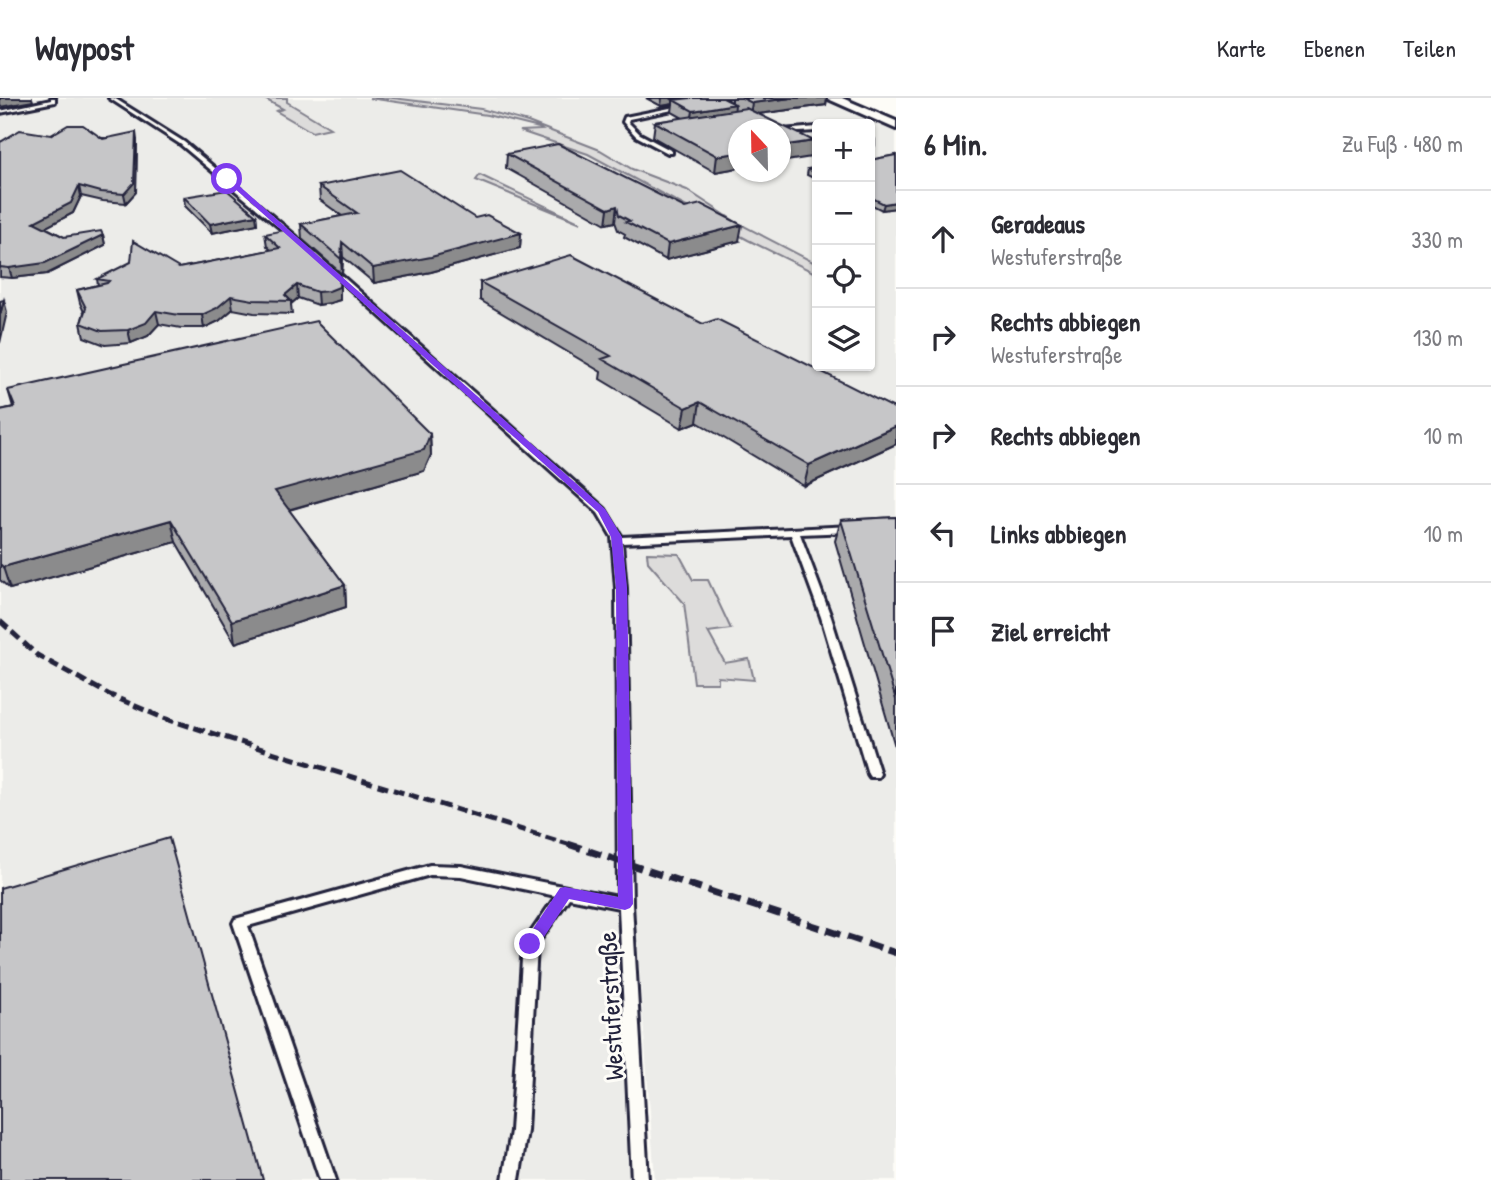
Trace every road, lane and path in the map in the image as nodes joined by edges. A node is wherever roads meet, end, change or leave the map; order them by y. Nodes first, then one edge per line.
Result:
1 (53, 98) edge
2 (111, 98) edge
3 (640, 98) edge
4 (652, 98) edge
5 (832, 98) edge
6 (690, 105) edge
7 (0, 112) edge
8 (896, 125) edge
9 (812, 130) edge
10 (652, 133) edge
11 (791, 133) edge
12 (638, 135) junction
13 (791, 140) edge
14 (812, 150) edge
15 (670, 152) edge
16 (302, 244) edge
17 (322, 262) edge
18 (858, 529) edge
19 (795, 532) junction
20 (617, 540) junction
21 (874, 774) dead end
22 (565, 893) junction
23 (625, 904) junction
24 (328, 1180) edge
25 (511, 1180) edge
26 (640, 1180) edge

1 - 7 lane
2 - 16 lane
3 - 4 lane
5 - 8 street
6 - 12 lane
9 - 11 lane
10 - 12 lane
12 - 15 lane
13 - 14 lane
17 - 20 lane, Westuferstraße
18 - 19 lane
19 - 20 lane
19 - 21 lane
20 - 23 lane, Westuferstraße
22 - 23 lane
22 - 24 lane
22 - 25 lane
23 - 26 lane, Westuferstraße

